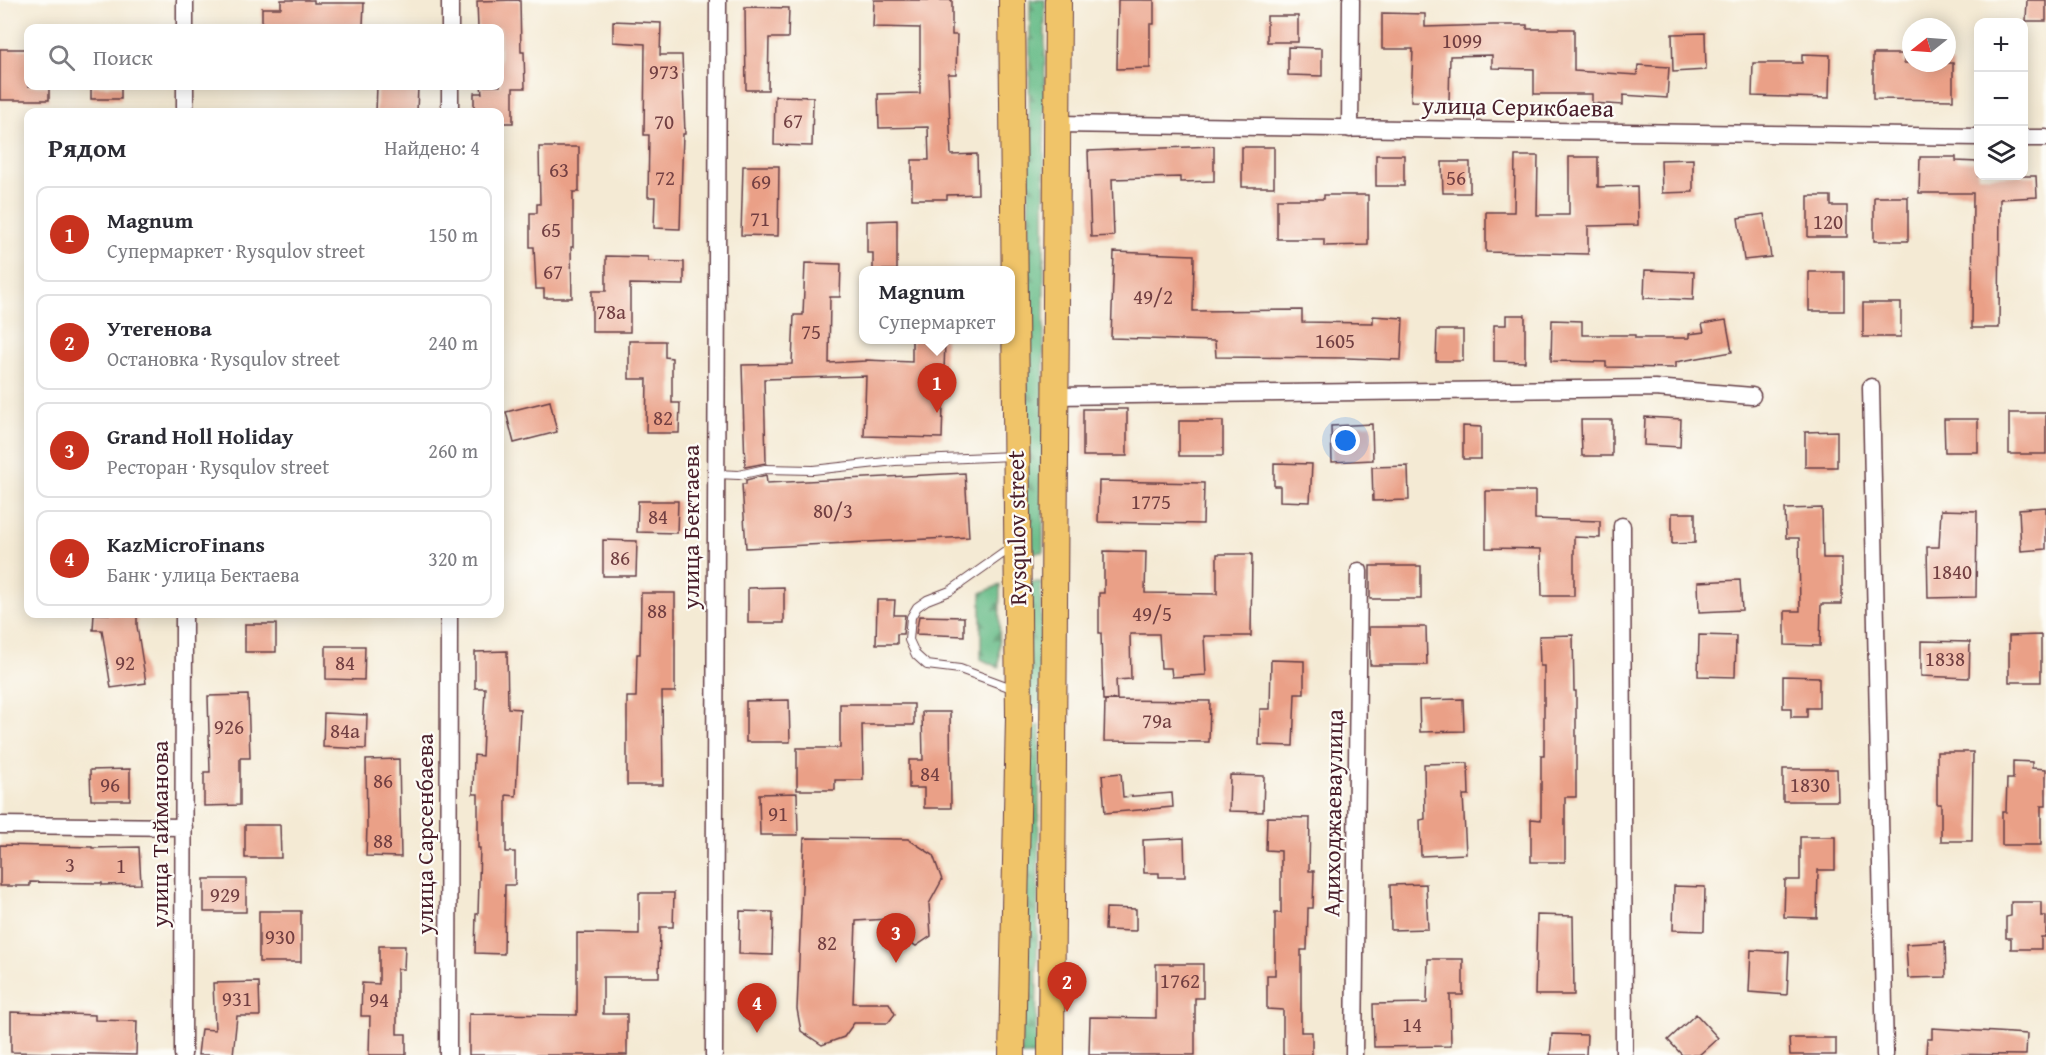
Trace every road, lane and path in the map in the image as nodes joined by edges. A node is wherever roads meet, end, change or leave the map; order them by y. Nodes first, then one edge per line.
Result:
1 (185, 0) edge
2 (450, 0) edge
3 (718, 0) edge
4 (1012, 0) edge
5 (1058, 0) edge
6 (1351, 0) edge
7 (185, 24) edge
8 (450, 24) edge
9 (185, 90) edge
10 (450, 90) edge
11 (185, 108) edge
12 (450, 108) edge
13 (1057, 124) junction
14 (1350, 129) junction
15 (1974, 137) edge
16 (2028, 138) edge
17 (2046, 138) edge
18 (1014, 266) edge
19 (1015, 341) edge
20 (1871, 387) dead end
21 (1056, 396) junction
22 (1752, 396) dead end
23 (1016, 455) junction
24 (715, 474) junction
25 (1622, 526) dead end
26 (1017, 544) junction
27 (1054, 570) junction
28 (1359, 571) dead end
29 (1017, 573) junction
30 (184, 618) edge
31 (449, 618) edge
32 (1019, 690) junction
33 (1019, 716) junction
34 (1054, 716) junction
35 (0, 825) edge
36 (184, 827) junction
37 (183, 1055) edge
38 (448, 1055) edge
39 (714, 1055) edge
40 (1012, 1055) edge
41 (1051, 1055) edge
42 (1354, 1055) edge
43 (1624, 1055) edge
44 (1886, 1055) edge

1 - 7 street
2 - 8 street
3 - 24 street, улица Бектаева
4 - 18 main road, Rysqulov street
5 - 13 main road, Rysqulov street
6 - 14 street
9 - 11 street
10 - 12 street
13 - 14 street, улица Серикбаева
13 - 21 main road, Rysqulov street
14 - 15 street, улица Серикбаева
16 - 17 street
19 - 23 main road, Rysqulov street
20 - 44 street
21 - 22 street
21 - 27 main road, Rysqulov street
23 - 24 lane
23 - 26 main road, Rysqulov street
24 - 39 street, улица Бектаева
25 - 43 street
26 - 29 main road, Rysqulov street
26 - 32 lane
27 - 29 main road
27 - 34 main road, Rysqulov street
28 - 42 street, Адиходжаеваулица
29 - 32 main road, Rysqulov street
30 - 36 street, улица Тайманова
31 - 38 street, улица Сарсенбаева
32 - 33 main road, Rysqulov street
33 - 34 main road
33 - 40 main road, Rysqulov street
34 - 41 main road, Rysqulov street
35 - 36 street
36 - 37 street, улица Тайманова

